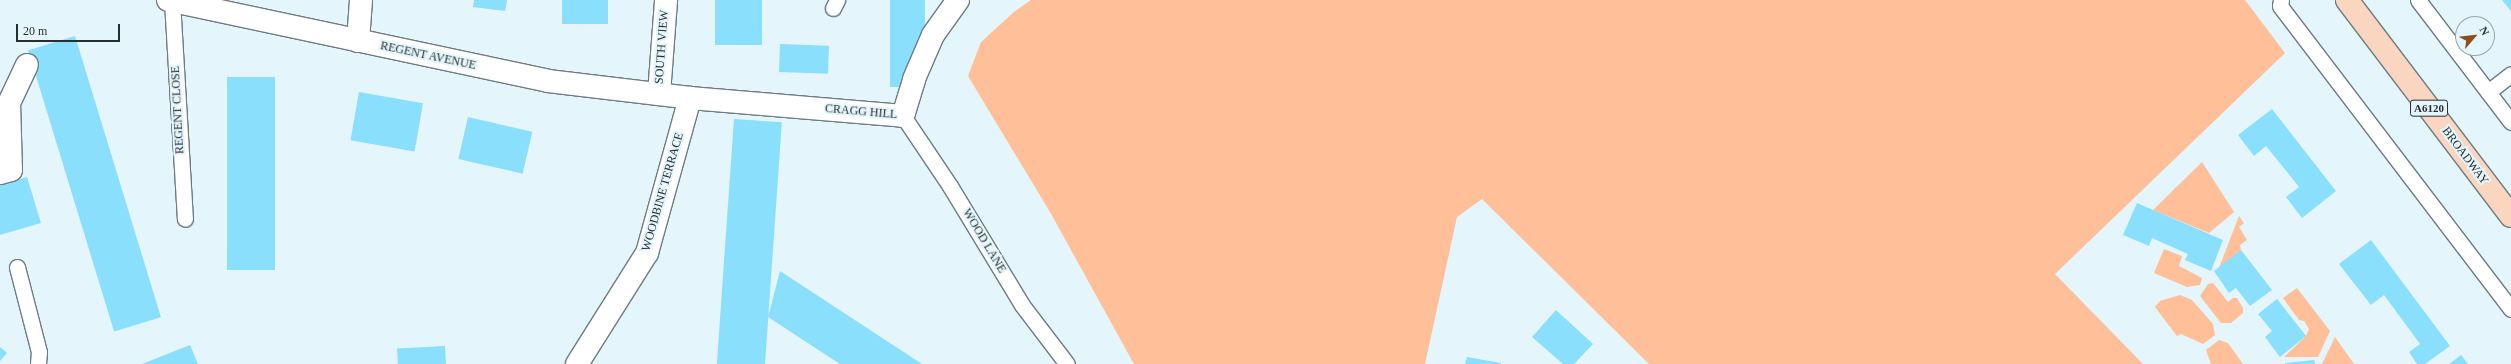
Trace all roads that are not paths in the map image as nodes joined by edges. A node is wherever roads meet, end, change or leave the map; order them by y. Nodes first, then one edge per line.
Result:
1 (170, 0) edge
2 (361, 0) edge
3 (666, 0) edge
4 (958, 0) edge
5 (2281, 0) edge
6 (2347, 0) edge
7 (2418, 0) edge
8 (358, 41) junction
9 (27, 65) dead end
10 (2511, 74) edge
11 (2488, 92) junction
12 (658, 94) junction
13 (690, 98) junction
14 (902, 116) junction
15 (2511, 122) edge
16 (0, 173) edge
17 (2511, 216) edge
18 (185, 219) dead end
19 (17, 267) dead end
20 (2511, 309) edge
21 (38, 364) edge
22 (577, 364) edge
23 (1067, 364) edge

1 - 8 street, REGENT AVENUE
1 - 18 lane, REGENT CLOSE
2 - 8 street
3 - 12 street, SOUTH VIEW
4 - 14 street, CRAGG HILL
5 - 20 lane
6 - 17 highway, BROADWAY / A6120
7 - 11 lane
8 - 12 street, REGENT AVENUE
9 - 16 street
10 - 11 lane
11 - 15 lane
12 - 13 street, REGENT AVENUE
13 - 14 street, CRAGG HILL
13 - 22 street, WOODBINE TERRACE
14 - 23 lane, WOOD LANE
19 - 21 lane

